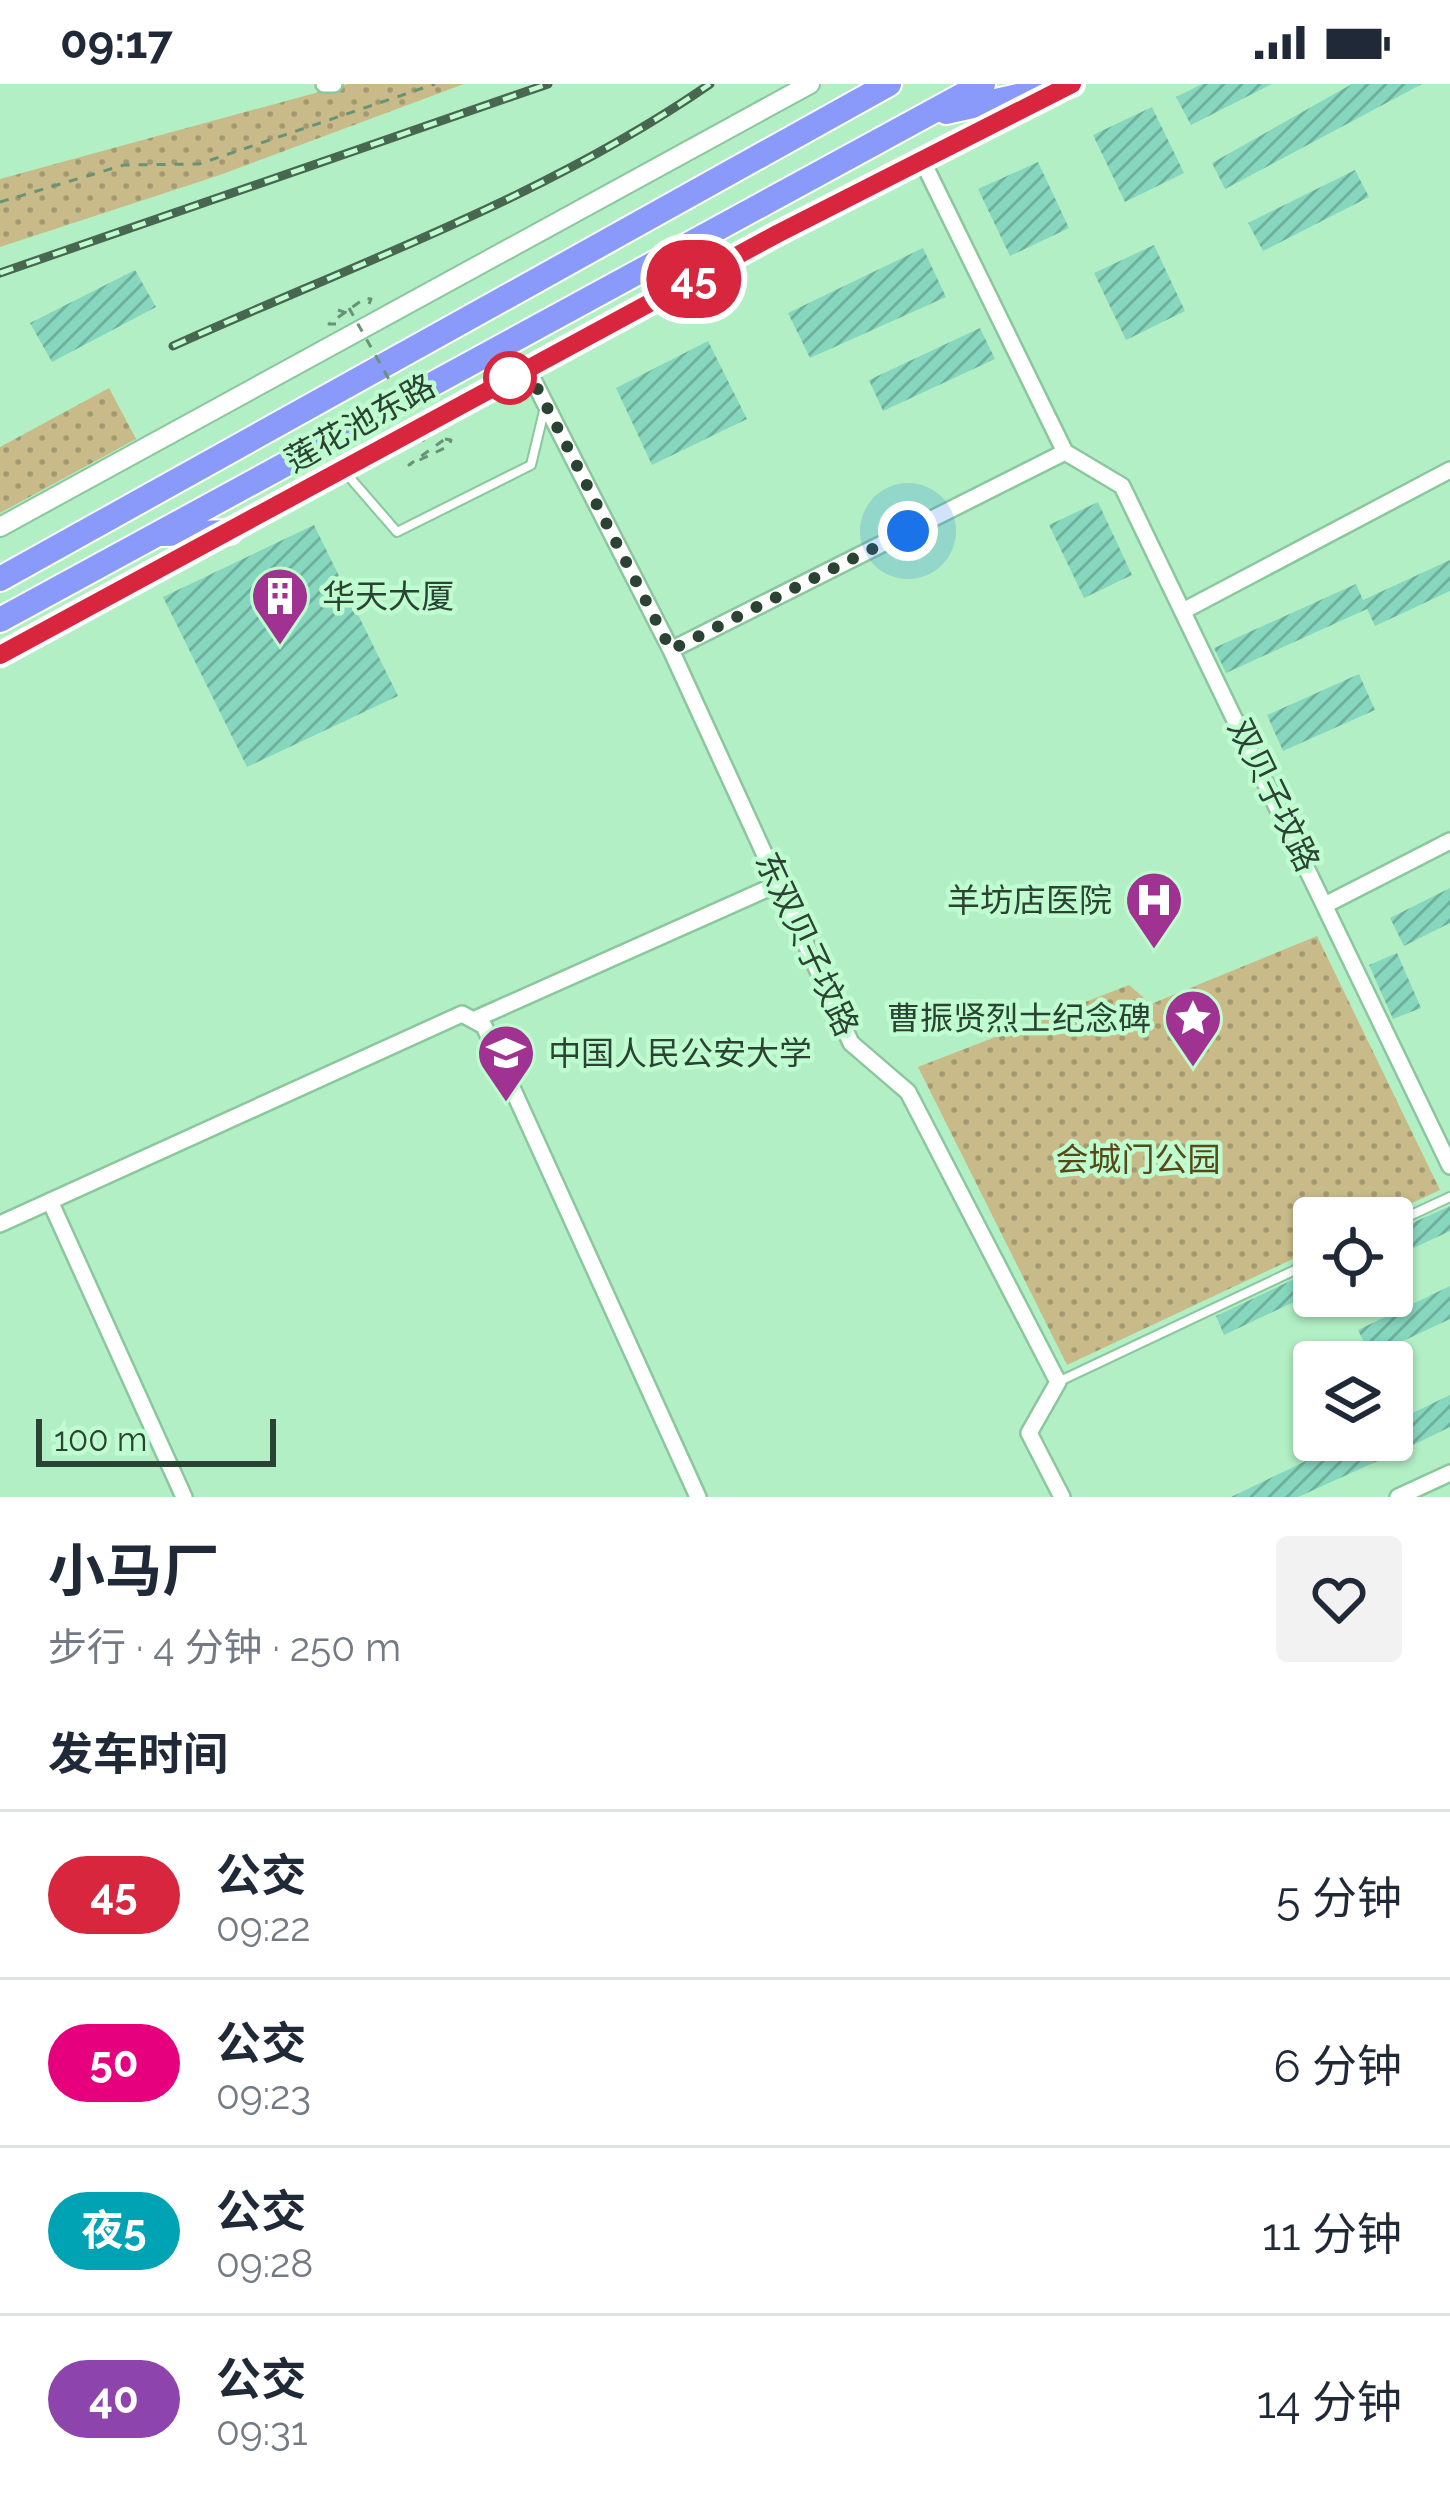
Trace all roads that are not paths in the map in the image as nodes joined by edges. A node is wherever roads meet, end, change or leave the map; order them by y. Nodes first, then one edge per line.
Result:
1 (324, 84) edge
2 (334, 84) edge
3 (809, 84) edge
4 (982, 84) edge
5 (1072, 84) edge
6 (882, 86) edge
7 (908, 120) junction
8 (921, 158) junction
9 (527, 368) junction
10 (546, 404) junction
11 (1065, 452) junction
12 (1450, 470) edge
13 (344, 471) junction
14 (0, 526) edge
15 (230, 532) junction
16 (154, 534) junction
17 (0, 579) edge
18 (1185, 610) junction
19 (0, 620) edge
20 (671, 650) junction
21 (0, 655) edge
22 (1450, 841) edge
23 (778, 884) junction
24 (1327, 904) junction
25 (473, 1020) junction
26 (1450, 1166) edge
27 (1450, 1197) edge
28 (50, 1201) junction
29 (1413, 1214) edge
30 (0, 1224) edge
31 (1293, 1271) edge
32 (1058, 1382) junction
33 (1450, 1473) edge
34 (184, 1497) edge
35 (698, 1497) edge
36 (1062, 1497) edge
37 (1398, 1497) edge

1 - 2 street
3 - 14 street
4 - 7 highway, 莲花池东路
5 - 7 highway
5 - 8 street, 莲花池东路
6 - 17 highway, 莲花池东路
7 - 16 highway, 莲花池东路
8 - 9 street, 莲花池东路
8 - 11 street
9 - 10 street, 东双贝子坟路
9 - 13 street, 莲花池东路
10 - 13 lane
10 - 20 street, 东双贝子坟路
11 - 18 street, 双贝子坟路
11 - 20 street
12 - 18 street
13 - 15 street, 莲花池东路
15 - 16 highway
15 - 21 street, 莲花池东路
16 - 19 highway, 莲花池东路
18 - 24 street, 双贝子坟路
20 - 23 street, 东双贝子坟路
22 - 24 street
23 - 25 street
23 - 32 street, 东双贝子坟路
24 - 26 street, 双贝子坟路
25 - 28 street
25 - 35 street
27 - 29 lane
28 - 30 street
28 - 34 street
31 - 32 lane
32 - 36 street
33 - 37 street

